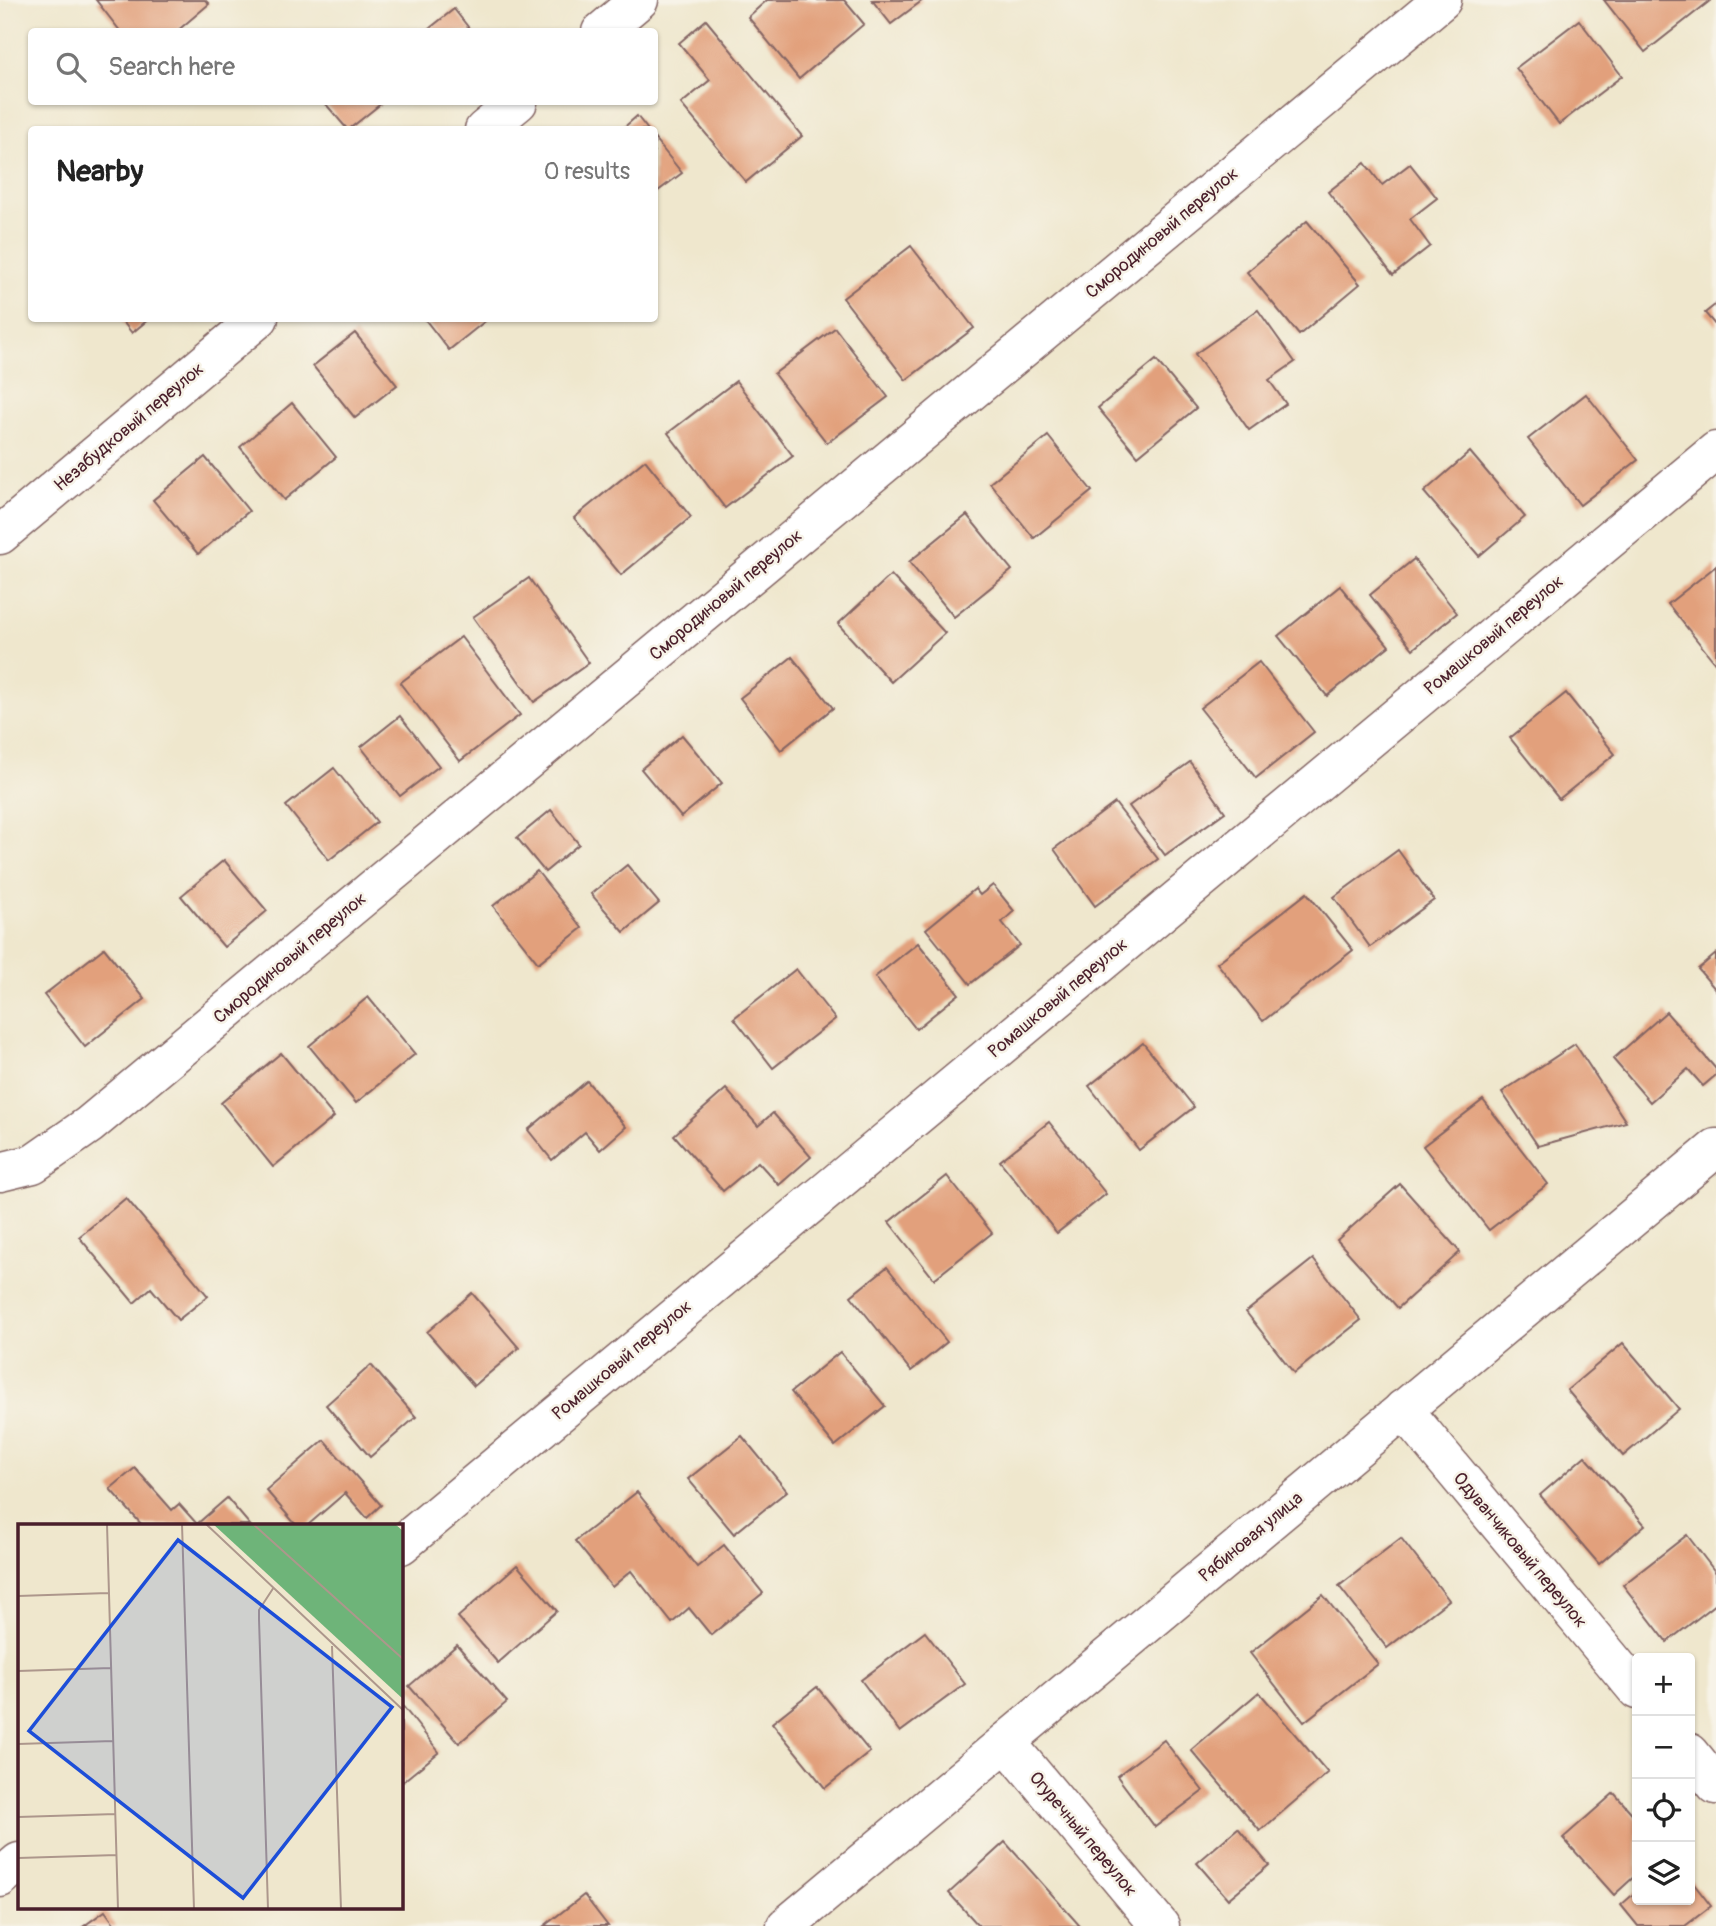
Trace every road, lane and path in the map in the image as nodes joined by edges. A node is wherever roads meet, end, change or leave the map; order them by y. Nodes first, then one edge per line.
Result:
1 (639, 0) edge
2 (1442, 0) edge
3 (606, 28) edge
4 (514, 105) edge
5 (489, 126) edge
6 (254, 322) edge
7 (1716, 451) edge
8 (0, 535) edge
9 (1716, 1149) edge
10 (0, 1172) edge
11 (1403, 1409) junction
12 (402, 1544) edge
13 (1632, 1684) edge
14 (1006, 1742) junction
15 (1695, 1759) edge
16 (1716, 1785) edge
17 (18, 1863) edge
18 (0, 1878) edge
19 (786, 1926) edge
20 (1160, 1926) edge

1 - 3 street
2 - 10 street, Смородиновый переулок
4 - 5 street
6 - 8 street, Незабудковый переулок
7 - 12 street, Ромашковый переулок
9 - 11 street, Рябиновая улица
11 - 13 street, Одуванчиковый переулок
11 - 14 street, Рябиновая улица
14 - 19 street, Рябиновая улица
14 - 20 street, Огуречный переулок
15 - 16 street
17 - 18 street

